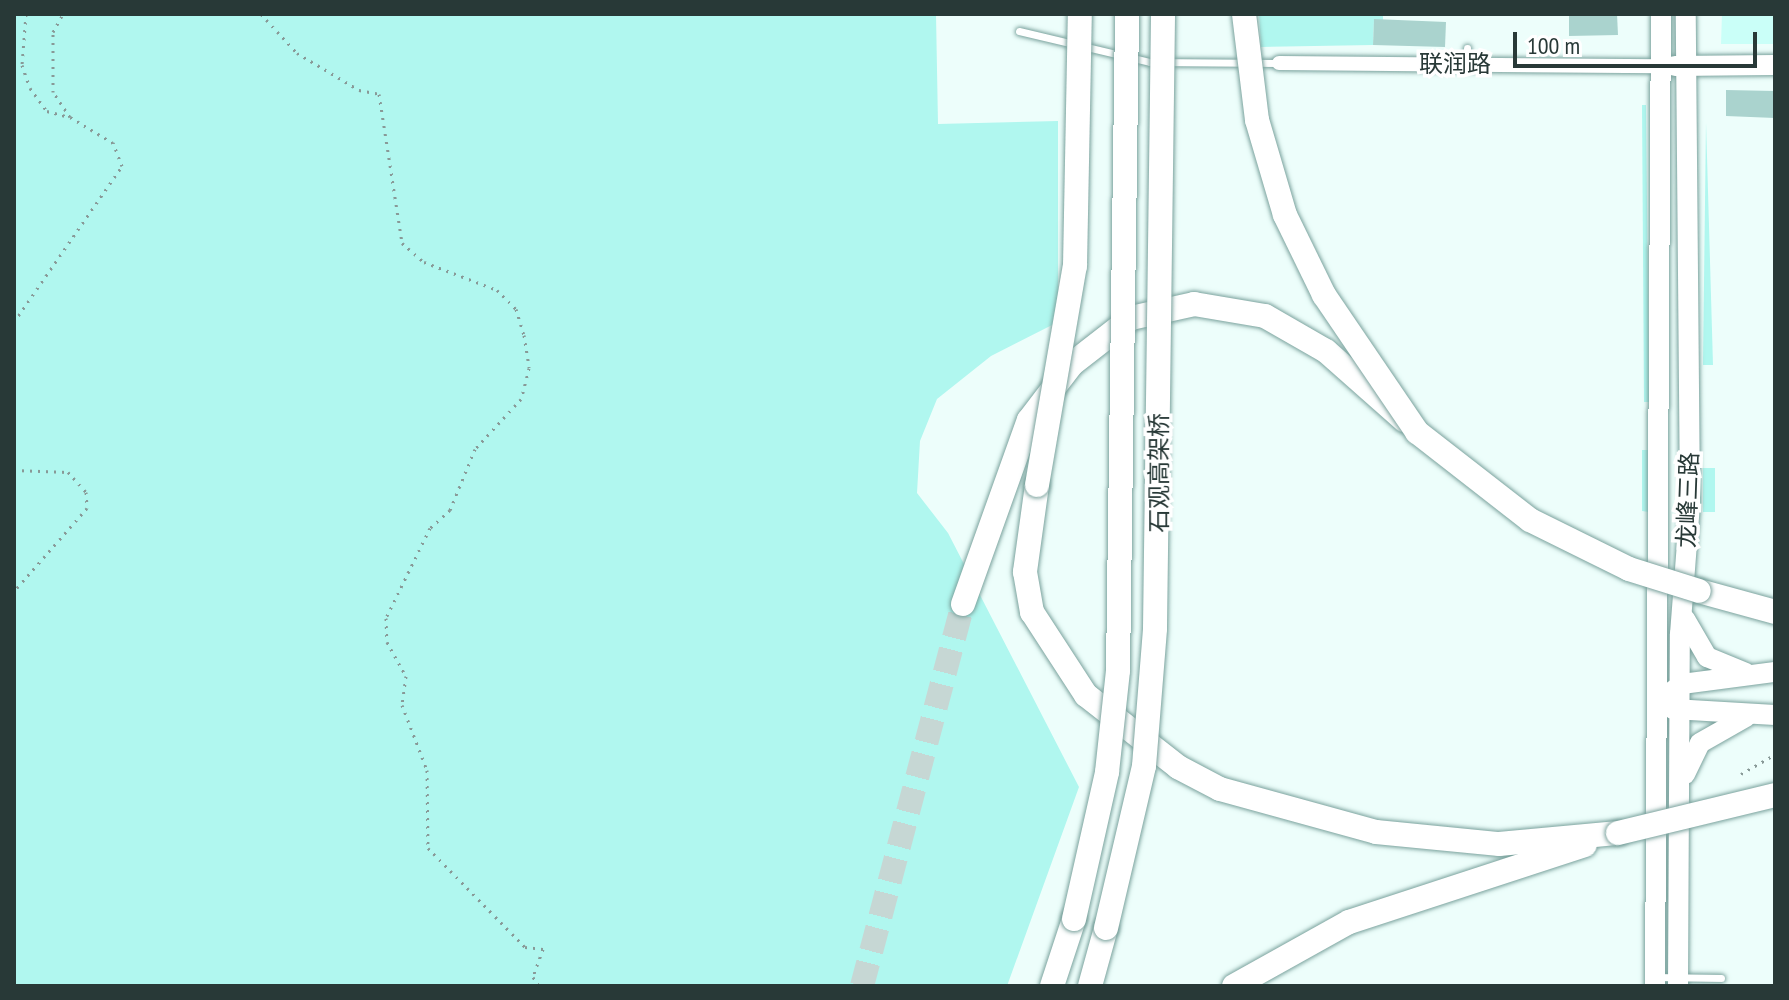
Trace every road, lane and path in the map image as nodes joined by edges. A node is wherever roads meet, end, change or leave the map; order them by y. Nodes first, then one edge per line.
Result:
1 (26, 14) edge
2 (63, 14) edge
3 (261, 14) edge
4 (1080, 14) edge
5 (1127, 14) edge
6 (1163, 14) edge
7 (1244, 14) edge
8 (1661, 14) edge
9 (1686, 14) edge
10 (1019, 31) dead end
11 (1279, 63) joint
12 (1775, 65) edge
13 (1660, 66) junction
14 (1688, 66) junction
15 (70, 117) junction
16 (14, 322) edge
17 (1417, 432) junction
18 (14, 470) edge
19 (14, 591) edge
20 (1699, 591) junction
21 (963, 604) tunnel mouth
22 (1775, 605) edge
23 (1682, 611) junction
24 (1775, 612) edge
25 (1775, 672) edge
26 (1750, 674) junction
27 (1682, 684) junction
28 (1660, 701) junction
29 (1682, 714) junction
30 (1775, 715) edge
31 (1750, 716) junction
32 (1775, 754) edge
33 (1741, 774) dead end
34 (1681, 791) junction
35 (1775, 795) edge
36 (1618, 833) junction
37 (1721, 978) dead end
38 (1655, 982) edge
39 (1678, 982) edge
40 (539, 986) edge
41 (1052, 986) edge
42 (1090, 986) edge
43 (1234, 986) edge

1 - 15 path
2 - 15 path
3 - 40 path
4 - 36 highway, bridge
5 - 41 highway, 石观高架桥, bridge
6 - 42 highway, 石观高架桥, bridge
7 - 17 highway, bridge
8 - 13 main road, 龙峰三路
9 - 14 main road, 龙峰三路
10 - 11 lane
11 - 13 street, 联润路
12 - 14 main road, 联润路
13 - 14 main road, 联润路
13 - 28 main road, 龙峰三路
14 - 23 main road, 龙峰三路
15 - 16 path
17 - 20 highway, bridge
17 - 21 highway, bridge
18 - 19 path
20 - 22 highway
20 - 24 highway
23 - 26 main road
23 - 27 main road, 龙峰三路
25 - 26 main road
26 - 27 main road
27 - 28 main road
27 - 29 main road, 龙峰三路
28 - 29 main road
28 - 38 main road, 龙峰三路
29 - 31 main road
29 - 34 main road, 龙峰三路
30 - 31 main road
31 - 34 main road
32 - 33 path
34 - 39 main road, 龙峰三路
35 - 36 highway, bridge
36 - 43 highway
37 - 39 lane
38 - 39 lane

